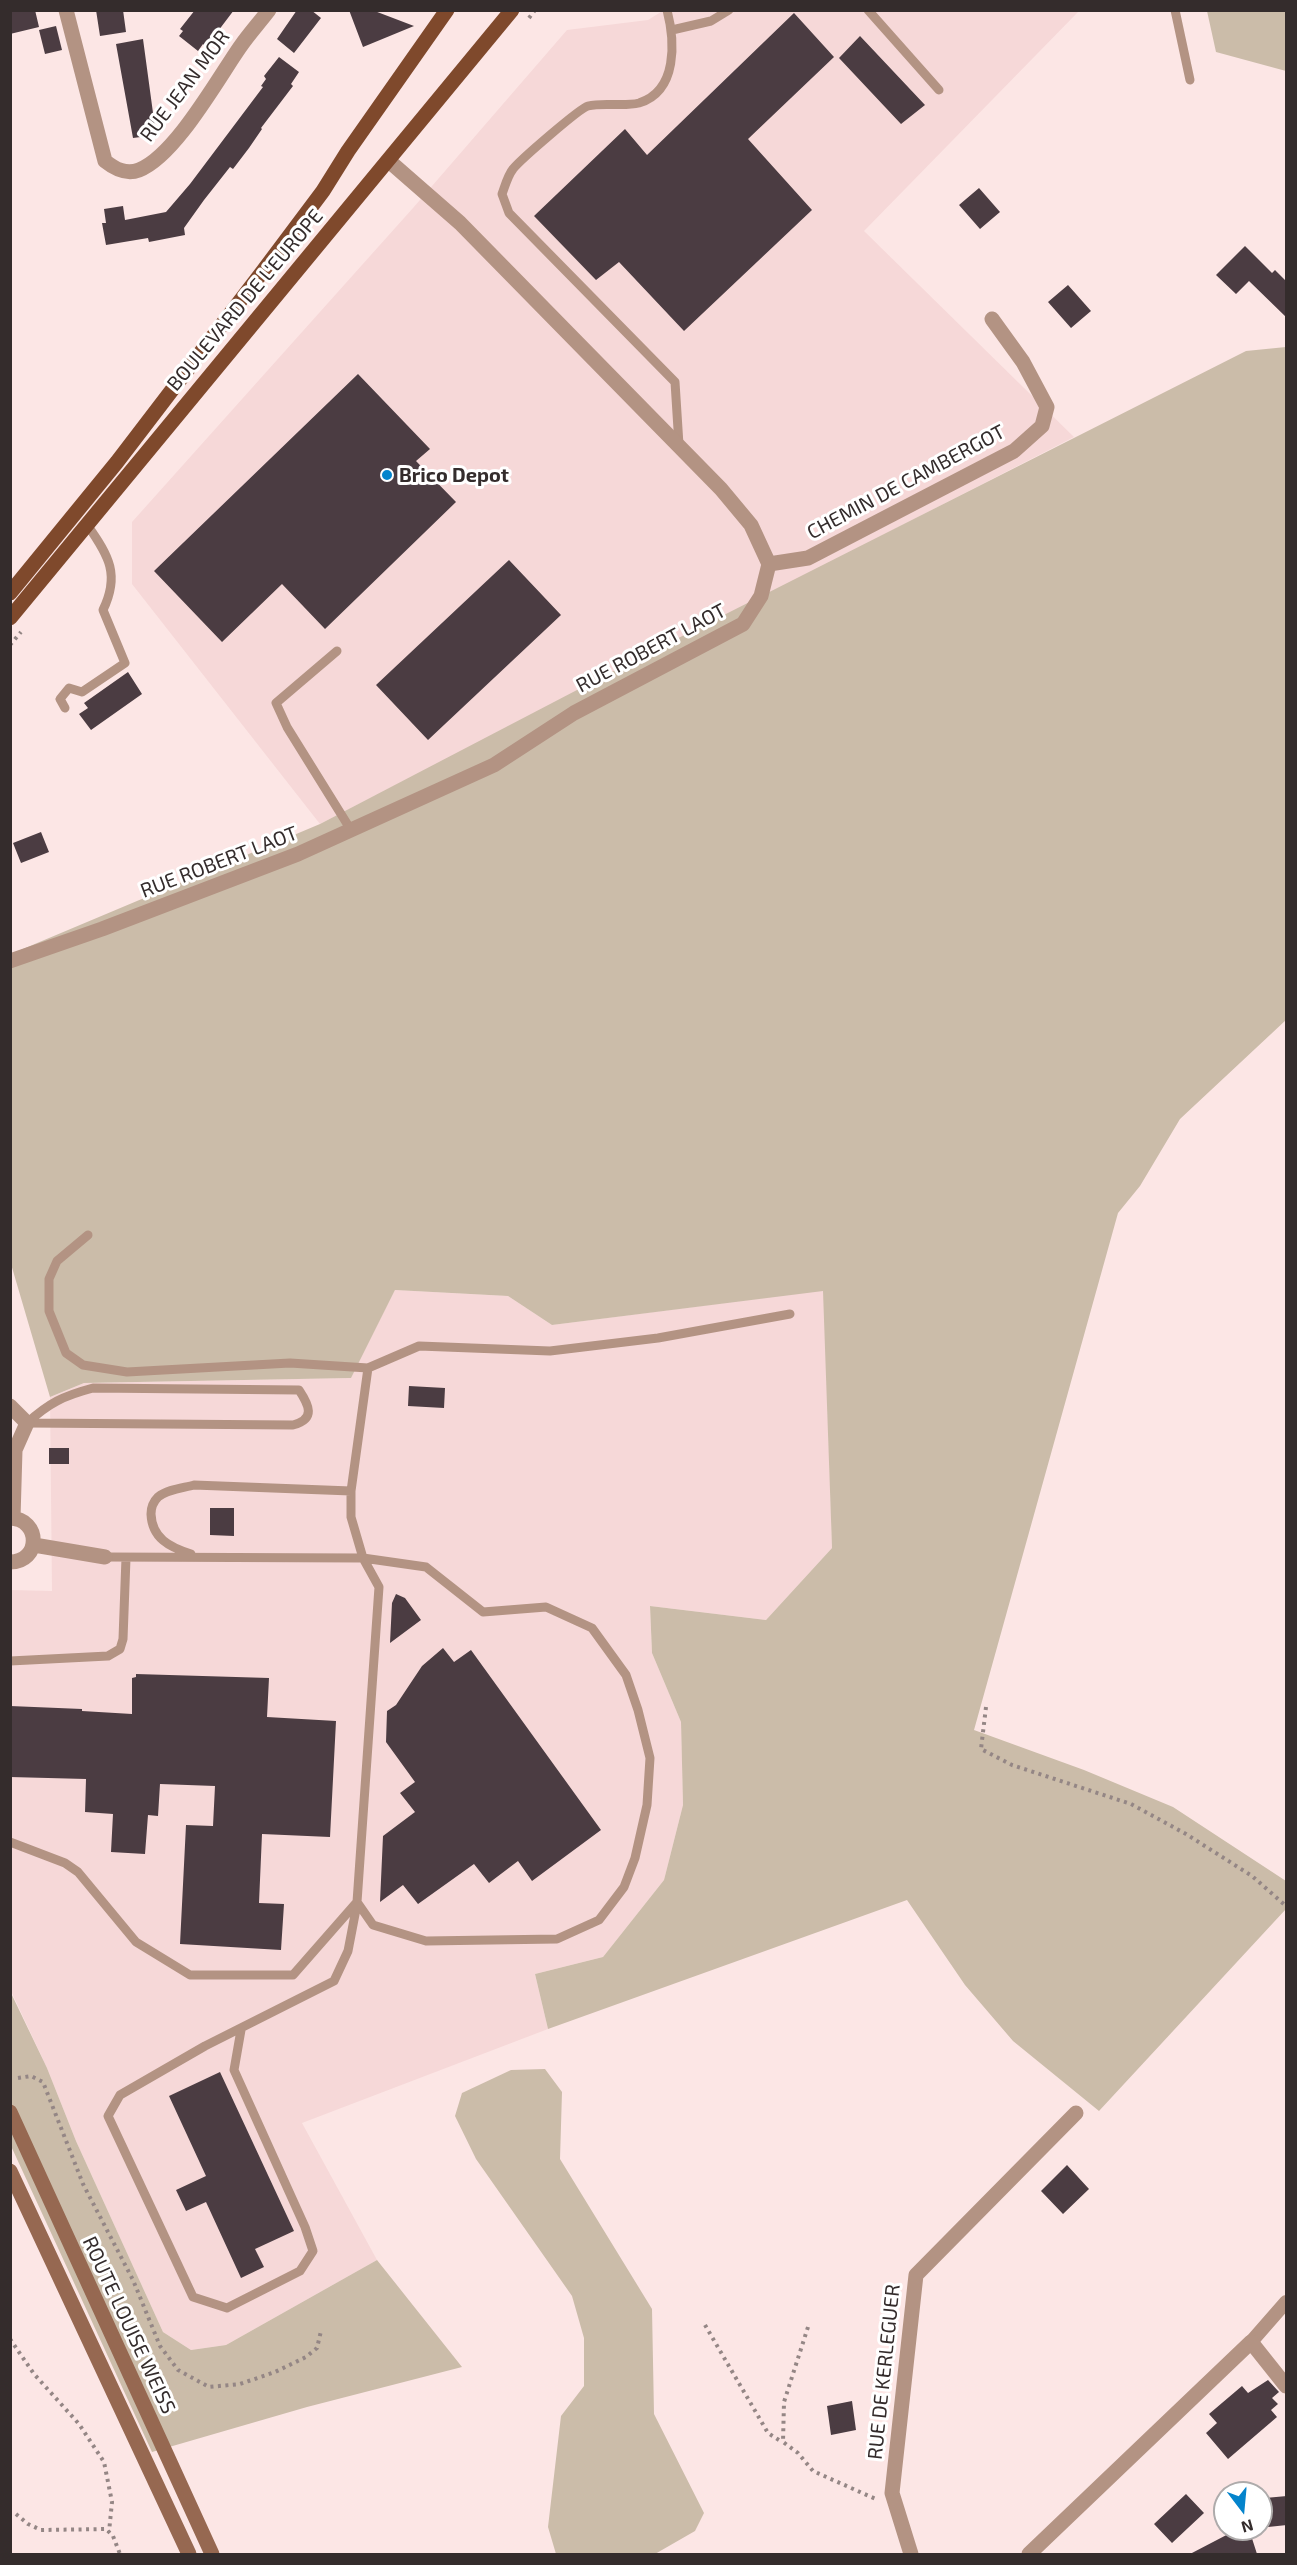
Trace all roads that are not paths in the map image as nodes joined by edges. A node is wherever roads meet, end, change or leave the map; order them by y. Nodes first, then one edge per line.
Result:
1 (66, 10) edge
2 (269, 10) edge
3 (447, 10) edge
4 (512, 10) edge
5 (667, 10) edge
6 (729, 10) edge
7 (868, 10) edge
8 (1175, 10) edge
9 (672, 30) junction
10 (1190, 80) dead end
11 (939, 90) dead end
12 (388, 161) junction
13 (992, 319) dead end
14 (679, 449) junction
15 (88, 526) junction
16 (769, 564) junction
17 (10, 593) edge
18 (10, 618) edge
19 (337, 651) dead end
20 (65, 708) dead end
21 (351, 830) junction
22 (10, 961) edge
23 (88, 1235) dead end
24 (790, 1314) dead end
25 (368, 1368) junction
26 (10, 1406) edge
27 (27, 1423) junction
28 (351, 1491) junction
29 (12, 1518) edge
30 (34, 1545) junction
31 (105, 1557) joint
32 (199, 1557) junction
33 (126, 1558) junction
34 (363, 1558) junction
35 (10, 1562) edge
36 (10, 1661) edge
37 (10, 1842) edge
38 (357, 1902) junction
39 (241, 2030) junction
40 (10, 2112) edge
41 (1076, 2113) dead end
42 (10, 2171) edge
43 (1287, 2302) edge
44 (1251, 2342) junction
45 (1287, 2386) edge
46 (189, 2554) edge
47 (212, 2554) edge
48 (911, 2554) edge
49 (1029, 2554) edge

1 - 2 street, RUE JEAN MOR
3 - 17 main road, BOULEVARD DE L'EUROPE
4 - 12 main road, BOULEVARD DE L'EUROPE
5 - 9 lane
6 - 9 lane
7 - 11 lane
8 - 10 lane
9 - 14 lane
12 - 14 street
12 - 15 main road, BOULEVARD DE L'EUROPE
13 - 16 street, CHEMIN DE CAMBERGOT
14 - 16 street
15 - 18 main road, BOULEVARD DE L'EUROPE
15 - 20 lane
16 - 21 street, RUE ROBERT LAOT
19 - 21 lane
21 - 22 street, RUE ROBERT LAOT
23 - 25 lane
24 - 25 lane
25 - 28 lane
26 - 27 street
27 - 27 lane
27 - 29 street
28 - 32 lane
28 - 34 lane
29 - 30 street
30 - 31 street
30 - 35 street
31 - 33 lane
32 - 33 lane
32 - 34 lane
33 - 36 lane
34 - 38 lane
34 - 38 lane
37 - 38 lane
38 - 39 lane
39 - 39 lane
40 - 47 main road, ROUTE LOUISE WEISS
41 - 48 street, RUE DE KERLEGUER
42 - 46 main road
43 - 44 street
44 - 45 street
44 - 49 street

